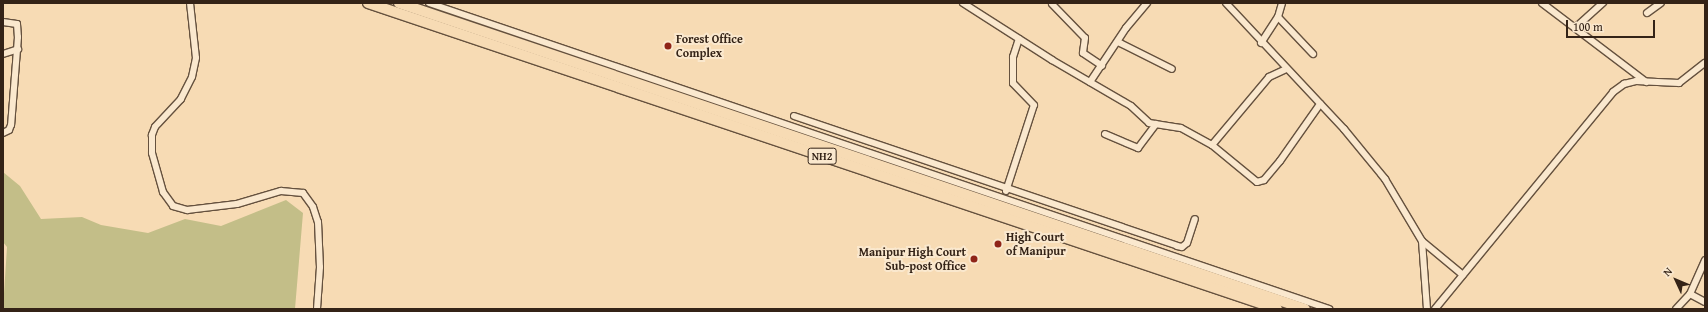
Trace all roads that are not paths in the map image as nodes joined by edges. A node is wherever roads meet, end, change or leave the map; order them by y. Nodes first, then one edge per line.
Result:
1 (190, 3) edge
2 (368, 3) edge
3 (399, 3) edge
4 (429, 3) edge
5 (963, 3) edge
6 (1147, 3) edge
7 (1226, 3) edge
8 (1282, 3) edge
9 (1542, 3) edge
10 (1603, 3) edge
11 (1661, 3) edge
12 (1052, 4) dead end
13 (1647, 13) dead end
14 (1278, 17) junction
15 (3, 22) edge
16 (1575, 28) junction
17 (1019, 39) junction
18 (1118, 42) junction
19 (1262, 43) junction
20 (18, 49) junction
21 (3, 54) edge
22 (1313, 54) dead end
23 (1705, 63) edge
24 (1102, 66) junction
25 (1172, 69) dead end
26 (1286, 69) junction
27 (1090, 82) junction
28 (1646, 82) junction
29 (1320, 104) junction
30 (794, 116) dead end
31 (1156, 124) junction
32 (3, 133) edge
33 (1105, 134) dead end
34 (1212, 145) junction
35 (1007, 188) junction
36 (1004, 198) junction
37 (1195, 219) dead end
38 (1422, 241) junction
39 (1705, 260) edge
40 (1463, 275) junction
41 (1690, 294) junction
42 (1705, 302) edge
43 (317, 309) edge
44 (1277, 309) edge
45 (1305, 309) edge
46 (1329, 309) edge
47 (1427, 309) edge
48 (1435, 309) edge
49 (1676, 309) edge

1 - 43 street
2 - 44 highway, NH2
3 - 45 highway, NH2
4 - 36 street
5 - 17 street
6 - 18 street
7 - 19 street
8 - 14 street
9 - 16 street
10 - 16 street
11 - 13 street
12 - 24 street
14 - 19 street
14 - 22 street
15 - 20 street
16 - 28 street
17 - 27 street
17 - 35 street
18 - 24 street
18 - 25 street
19 - 26 street
20 - 21 street
20 - 32 street
23 - 28 street
24 - 27 street
26 - 29 street
26 - 34 street
27 - 31 street
28 - 40 street
29 - 34 street
29 - 38 street
30 - 35 street
31 - 33 street
31 - 34 street
35 - 36 street
35 - 37 street
36 - 46 street
38 - 40 street
38 - 47 street
39 - 41 street
40 - 48 street
41 - 42 street
41 - 49 street

